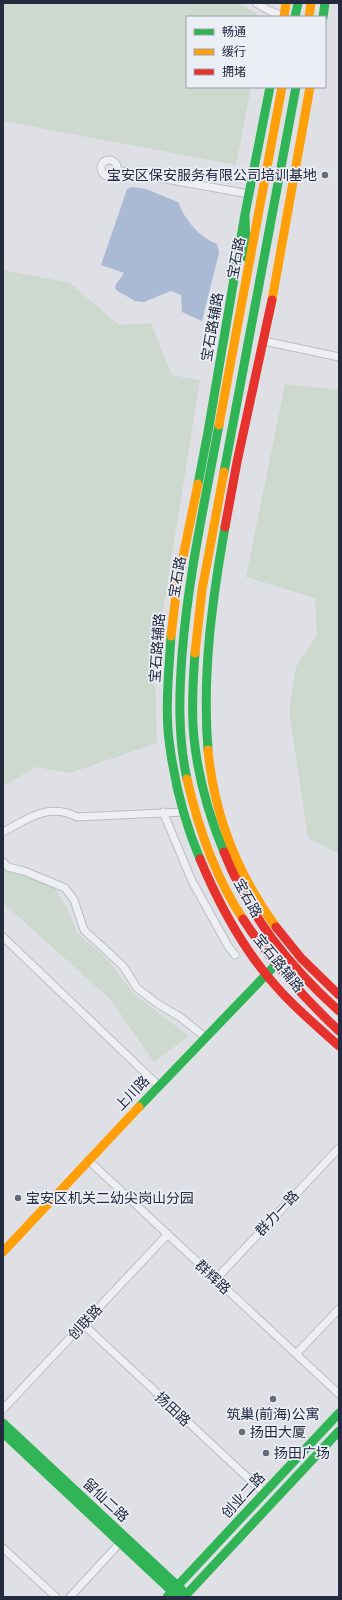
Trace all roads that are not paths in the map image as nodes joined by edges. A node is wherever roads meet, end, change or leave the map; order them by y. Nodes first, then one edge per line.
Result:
1 (256, 3) edge
2 (286, 3) edge
3 (298, 3) edge
4 (311, 3) edge
5 (325, 3) edge
6 (282, 16) edge
7 (284, 16) edge
8 (296, 16) edge
9 (309, 16) edge
10 (323, 16) edge
11 (270, 88) edge
12 (282, 88) edge
13 (296, 88) edge
14 (310, 88) edge
15 (116, 170) dead end
16 (249, 194) junction
17 (245, 214) junction
18 (246, 281) junction
19 (264, 341) junction
20 (339, 357) edge
21 (163, 812) junction
22 (184, 812) junction
23 (3, 832) edge
24 (3, 862) edge
25 (3, 937) edge
26 (235, 955) dead end
27 (284, 956) junction
28 (275, 965) junction
29 (266, 974) junction
30 (339, 994) edge
31 (339, 1011) edge
32 (339, 1031) edge
33 (205, 1037) junction
34 (339, 1046) edge
35 (159, 1086) junction
36 (339, 1148) edge
37 (88, 1160) junction
38 (168, 1234) junction
39 (3, 1252) edge
40 (216, 1279) junction
41 (339, 1309) edge
42 (83, 1324) junction
43 (296, 1354) junction
44 (339, 1394) edge
45 (3, 1409) edge
46 (339, 1413) edge
47 (3, 1423) edge
48 (339, 1431) edge
49 (6, 1436) edge
50 (264, 1493) junction
51 (117, 1546) dead end
52 (3, 1548) edge
53 (179, 1594) edge
54 (56, 1597) edge
55 (70, 1597) edge

1 - 6 street
2 - 7 main road
3 - 8 main road
4 - 9 main road
5 - 10 main road
11 - 16 main road, 宝石路辅路
12 - 18 main road, 宝石路
13 - 27 main road, 宝石路
14 - 19 main road, 宝石路辅路
15 - 16 street
16 - 17 main road, 宝石路辅路
17 - 18 main road
17 - 22 main road, 宝石路辅路
18 - 28 main road, 宝石路
19 - 20 street
19 - 30 main road, 宝石路辅路
21 - 22 street
21 - 23 street
21 - 26 street
22 - 29 main road, 宝石路辅路
24 - 33 street
25 - 35 street
27 - 28 main road, 上川路
27 - 31 main road, 宝石路
28 - 29 main road, 上川路
28 - 32 main road, 宝石路
29 - 33 main road, 上川路
29 - 34 main road, 宝石路辅路
33 - 35 main road, 上川路
35 - 37 main road, 上川路
36 - 40 street, 群力一路
37 - 38 street, 群辉路
37 - 39 main road, 上川路
38 - 40 street, 群辉路
38 - 42 street, 创联路
40 - 43 street, 群辉路
41 - 43 street
42 - 45 street, 创联路
42 - 50 street, 扬田路
43 - 44 street, 群辉路
46 - 50 main road, 创业二路
47 - 49 main road, 留仙二路
48 - 53 main road, 创业二路
49 - 53 main road, 留仙二路
50 - 53 main road, 创业二路
51 - 55 street
52 - 54 street

